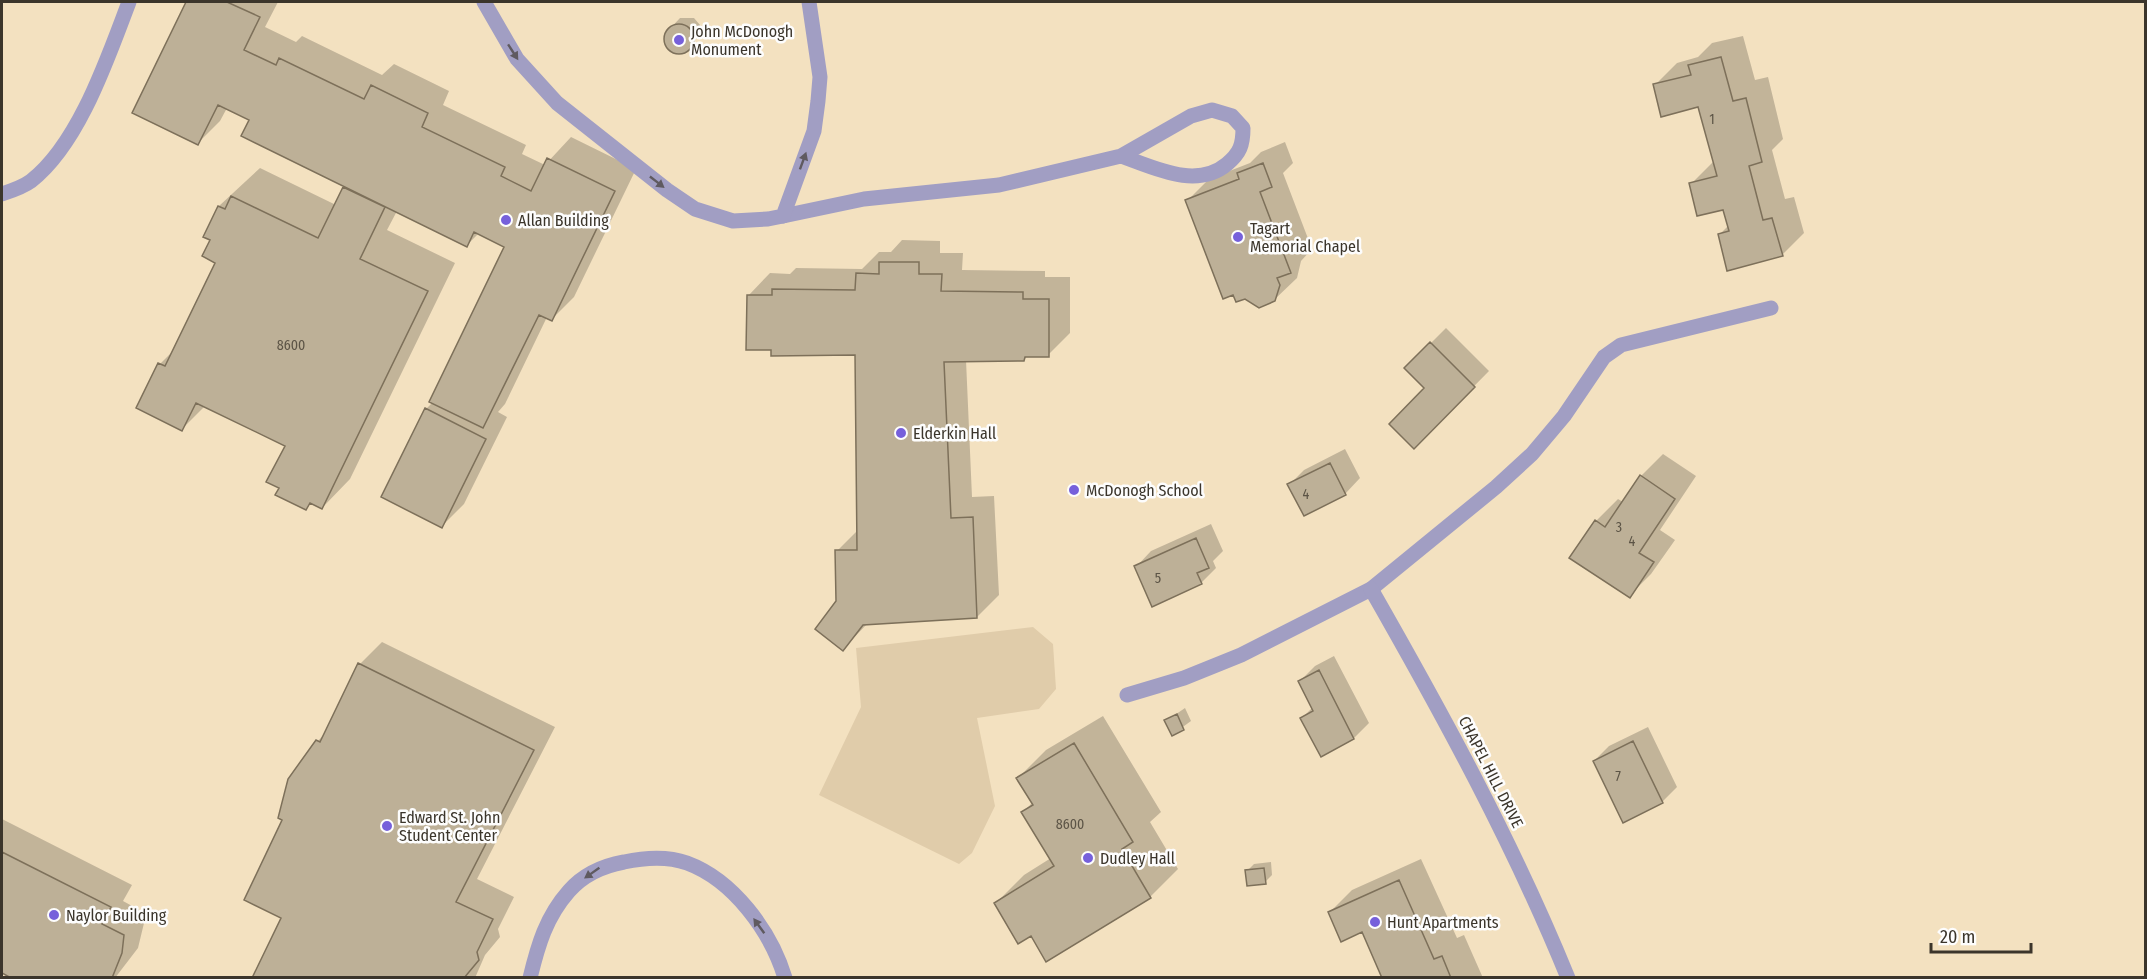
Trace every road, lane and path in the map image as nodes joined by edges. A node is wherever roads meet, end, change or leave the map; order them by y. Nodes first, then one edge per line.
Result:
1 (129, 2) edge
2 (484, 2) edge
3 (809, 2) edge
4 (1121, 156) junction
5 (2, 194) edge
6 (783, 216) junction
7 (1771, 308) dead end
8 (1371, 589) junction
9 (1127, 695) dead end
10 (530, 978) edge
11 (785, 978) edge
12 (1568, 978) edge

1 - 5 street
2 -> 6 street
6 -> 3 street
4 - 4 street
4 - 6 street
7 - 8 street
8 - 9 street
8 - 12 street, CHAPEL HILL DRIVE
11 -> 10 street

